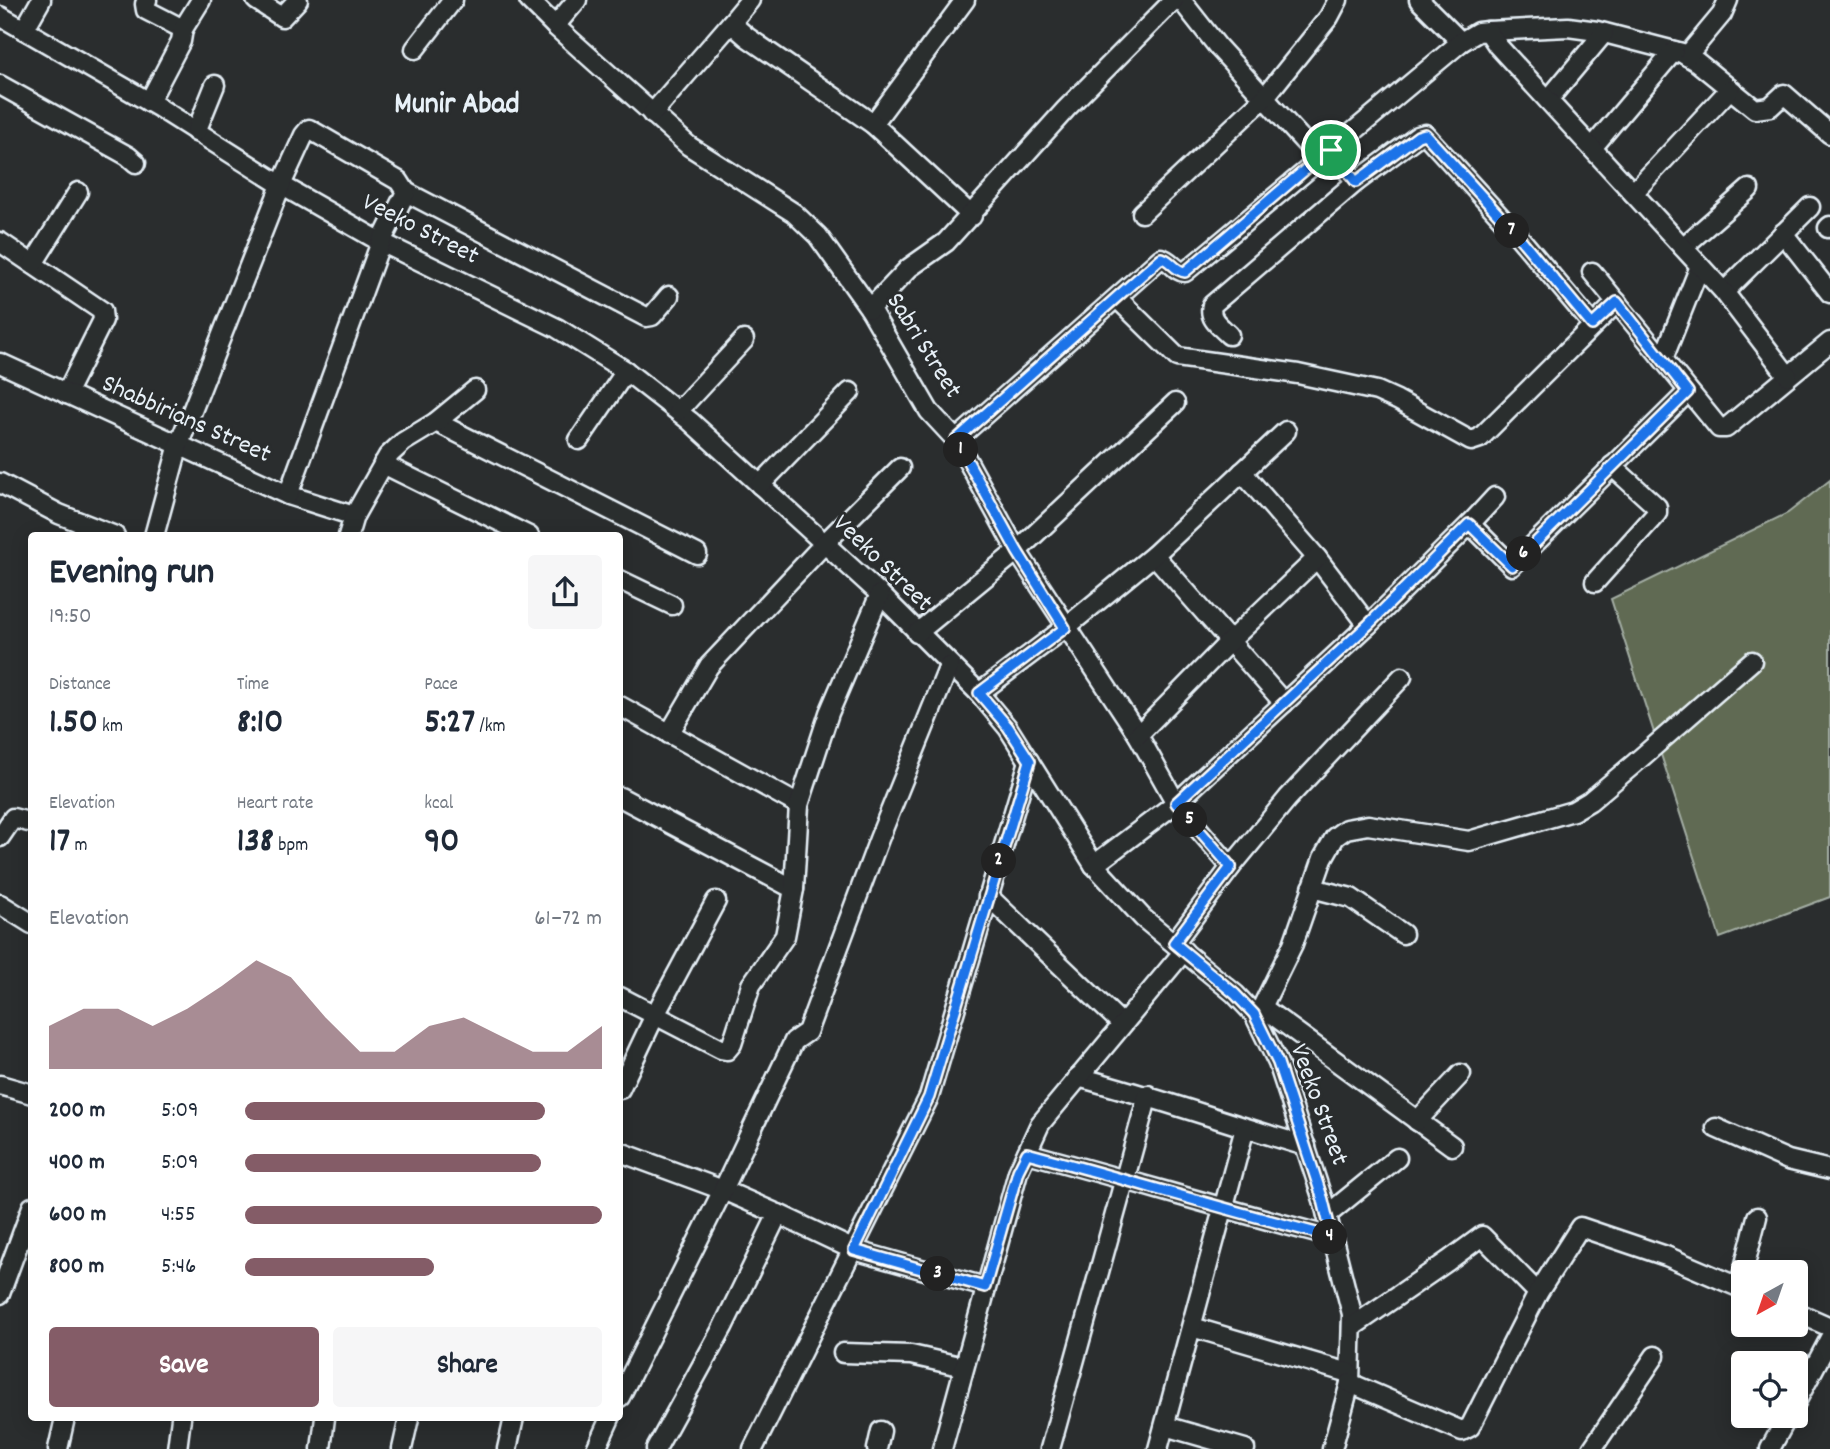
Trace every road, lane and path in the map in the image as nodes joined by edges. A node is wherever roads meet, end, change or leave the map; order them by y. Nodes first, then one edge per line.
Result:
1 (41, 0) edge
2 (147, 0) edge
3 (201, 0) edge
4 (256, 0) edge
5 (298, 0) edge
6 (453, 0) edge
7 (529, 0) edge
8 (577, 0) edge
9 (750, 0) edge
10 (965, 0) edge
11 (1174, 0) edge
12 (1181, 0) edge
13 (1338, 0) edge
14 (1419, 0) edge
15 (1728, 0) edge
16 (0, 16) edge
17 (731, 23) junction
18 (555, 26) junction
19 (183, 29) junction
20 (24, 30) junction
21 (1488, 31) junction
22 (1604, 33) junction
23 (1461, 42) junction
24 (415, 49) dead end
25 (1681, 54) junction
26 (0, 85) edge
27 (215, 85) dead end
28 (1730, 89) junction
29 (1265, 97) junction
30 (1548, 100) junction
31 (149, 102) junction
32 (652, 114) junction
33 (873, 124) junction
34 (196, 132) junction
35 (1830, 134) edge
36 (1592, 148) junction
37 (1325, 154) junction
38 (136, 163) dead end
39 (1356, 182) junction
40 (281, 185) junction
41 (1749, 189) dead end
42 (78, 192) dead end
43 (406, 192) junction
44 (1633, 193) junction
45 (1810, 206) dead end
46 (1142, 213) dead end
47 (972, 216) junction
48 (1783, 233) junction
49 (0, 242) edge
50 (381, 242) junction
51 (1682, 247) junction
52 (33, 264) junction
53 (1700, 266) junction
54 (1592, 272) dead end
55 (1724, 292) junction
56 (1830, 293) edge
57 (669, 296) dead end
58 (1117, 298) junction
59 (1617, 302) junction
60 (870, 309) junction
61 (1592, 325) junction
62 (1229, 335) dead end
63 (744, 340) dead end
64 (1830, 342) edge
65 (1663, 359) junction
66 (0, 363) edge
67 (626, 371) junction
68 (1788, 376) junction
69 (475, 390) dead end
70 (850, 392) dead end
71 (1688, 392) junction
72 (66, 394) junction
73 (1175, 403) dead end
74 (678, 411) junction
75 (436, 422) junction
76 (1286, 431) dead end
77 (579, 440) dead end
78 (956, 440) junction
79 (179, 444) junction
80 (383, 464) junction
81 (1612, 466) junction
82 (901, 468) dead end
83 (1242, 472) junction
84 (0, 483) edge
85 (760, 485) junction
86 (288, 495) junction
87 (1494, 497) dead end
88 (354, 516) junction
89 (1469, 524) junction
90 (105, 532) edge
91 (155, 532) edge
92 (349, 532) edge
93 (521, 532) edge
94 (824, 544) junction
95 (1017, 551) junction
96 (697, 554) dead end
97 (1154, 555) junction
98 (1317, 558) junction
99 (623, 582) edge
100 (1595, 582) dead end
101 (880, 594) junction
102 (672, 606) dead end
103 (1368, 625) junction
104 (1065, 628) junction
105 (917, 633) junction
106 (1230, 641) junction
107 (1752, 661) dead end
108 (949, 666) junction
109 (1402, 677) dead end
110 (979, 693) junction
111 (1284, 703) junction
112 (623, 708) edge
113 (669, 734) junction
114 (1138, 735) junction
115 (1030, 761) junction
116 (1176, 803) junction
117 (623, 805) edge
118 (799, 805) junction
119 (28, 822) edge
120 (0, 837) edge
121 (1094, 865) junction
122 (1231, 867) junction
123 (1312, 888) junction
124 (794, 889) junction
125 (988, 896) junction
126 (716, 901) dead end
127 (0, 904) edge
128 (28, 922) edge
129 (1403, 934) dead end
130 (1179, 947) junction
131 (623, 1000) edge
132 (1258, 1011) junction
133 (656, 1016) junction
134 (1122, 1024) junction
135 (1461, 1074) dead end
136 (1078, 1077) junction
137 (623, 1083) edge
138 (0, 1085) edge
139 (28, 1093) edge
140 (1148, 1095) junction
141 (1417, 1121) junction
142 (1245, 1128) junction
143 (1716, 1128) dead end
144 (1306, 1146) junction
145 (1452, 1146) dead end
146 (623, 1153) edge
147 (1027, 1153) junction
148 (1397, 1158) dead end
149 (1830, 1170) edge
150 (1125, 1179) junction
151 (723, 1190) junction
152 (1224, 1210) junction
153 (778, 1214) junction
154 (1327, 1215) junction
155 (1757, 1217) dead end
156 (28, 1218) edge
157 (1332, 1237) junction
158 (854, 1250) junction
159 (1747, 1260) edge
160 (1731, 1277) edge
161 (985, 1287) junction
162 (1538, 1293) junction
163 (0, 1294) edge
164 (1808, 1317) edge
165 (1192, 1327) junction
166 (1352, 1327) junction
167 (1830, 1327) edge
168 (1830, 1338) edge
169 (844, 1353) dead end
170 (1655, 1356) dead end
171 (964, 1367) junction
172 (1350, 1378) junction
173 (1808, 1379) edge
174 (623, 1391) edge
175 (64, 1421) edge
176 (181, 1421) edge
177 (325, 1421) edge
178 (409, 1421) edge
179 (513, 1421) edge
180 (609, 1421) edge
181 (1165, 1426) junction
182 (1781, 1428) edge
183 (58, 1449) edge
184 (177, 1449) edge
185 (321, 1449) edge
186 (402, 1449) edge
187 (508, 1449) edge
188 (596, 1449) edge
189 (656, 1449) edge
190 (753, 1449) edge
191 (942, 1449) edge
192 (1050, 1449) edge
193 (1158, 1449) edge
194 (1245, 1449) edge
195 (1332, 1449) edge
196 (1592, 1449) edge
197 (1770, 1449) edge

1 - 20 street
2 - 19 street
3 - 19 street
4 - 5 street
6 - 24 street
7 - 18 street, Sabri Street
8 - 18 street
9 - 17 street
10 - 33 street
11 - 47 street
12 - 29 street
13 - 29 street
14 - 23 street
15 - 25 street
16 - 20 street, Veeko Street
17 - 32 street
17 - 33 street
18 - 32 street, Sabri Street
19 - 31 street
20 - 31 street, Veeko Street
21 - 22 street
21 - 23 street
21 - 30 street
22 - 25 street
22 - 30 street
23 - 37 street
25 - 28 street
25 - 36 street
26 - 38 street
27 - 34 street
28 - 35 street
28 - 44 street
29 - 37 street
29 - 46 street
30 - 36 street
31 - 34 street, Veeko Street
32 - 60 street, Sabri Street
33 - 47 street
34 - 40 street, Veeko Street
36 - 44 street
37 - 39 street
37 - 58 street
39 - 61 street
39 - 62 street
40 - 43 street
40 - 50 street, Veeko Street
40 - 79 street
41 - 51 street
42 - 52 street
43 - 50 street
43 - 57 street
44 - 51 street
45 - 48 street
47 - 60 street
48 - 55 street
48 - 56 street
49 - 52 street
50 - 67 street, Veeko Street
50 - 86 street
51 - 53 street
52 - 72 street
53 - 55 street
53 - 65 street
54 - 59 street
55 - 68 street
58 - 61 street
58 - 78 street
59 - 61 street
59 - 65 street
60 - 78 street, Sabri Street
63 - 74 street
64 - 68 street
65 - 71 street
66 - 72 street, Shabbirians Street
67 - 74 street, Veeko Street
67 - 77 street
68 - 71 street
69 - 75 street
70 - 85 street
71 - 81 street
72 - 79 street, Shabbirians Street
73 - 95 street
74 - 85 street, Veeko Street
75 - 80 street
75 - 96 street
76 - 83 street
78 - 95 street, Sabri Street
79 - 86 street, Shabbirians Street
79 - 91 street
80 - 88 street
80 - 93 street
81 - 89 street
81 - 100 street
82 - 94 street
83 - 97 street
83 - 98 street
84 - 90 street
85 - 94 street, Veeko Street
86 - 88 street, Shabbirians Street
87 - 89 street
88 - 92 street
89 - 103 street
94 - 101 street, Veeko Street
94 - 113 street
95 - 104 street, Sabri Street
95 - 105 street
97 - 104 street
97 - 106 street
98 - 103 street
98 - 106 street
99 - 102 street
101 - 105 street, Veeko Street
101 - 118 street
103 - 111 street
104 - 110 street
104 - 114 street, Sabri Street
105 - 108 street, Veeko Street
106 - 111 street
106 - 114 street
107 - 123 street
108 - 110 street, Veeko Street
108 - 151 street
109 - 122 street
110 - 115 street, Veeko Street
111 - 116 street
112 - 113 street
113 - 118 street
114 - 116 street, Sabri Street
115 - 121 street, Veeko Street
115 - 125 street
116 - 121 street
116 - 122 street, Sabri Street
117 - 124 street
118 - 124 street
119 - 120 street
121 - 130 street, Veeko Street
122 - 130 street
123 - 129 street
123 - 132 street
124 - 133 street
125 - 134 street
125 - 158 street
126 - 133 street
127 - 128 street
130 - 132 street, Veeko Street
130 - 134 street
131 - 133 street
132 - 141 street
132 - 144 street, Veeko Street
133 - 137 street
134 - 136 street
135 - 141 street
136 - 140 street
136 - 147 street
138 - 139 street
140 - 142 street
140 - 150 street
141 - 145 street
142 - 144 street
142 - 152 street
143 - 149 street
144 - 154 street, Veeko Street
146 - 151 street
147 - 150 street
147 - 161 street
148 - 154 street
150 - 152 street
150 - 192 street
151 - 153 street
151 - 174 street
152 - 157 street
152 - 165 street
153 - 158 street
153 - 189 street
154 - 157 street, Veeko Street
155 - 159 street
156 - 163 street
157 - 166 street, Veeko Street
158 - 161 street
158 - 190 street
160 - 162 street
161 - 171 street
162 - 166 street
162 - 172 street
164 - 167 street
165 - 172 street
165 - 181 street
166 - 172 street, Veeko Street
168 - 173 street
169 - 171 street
170 - 196 street
171 - 191 street
172 - 195 street, Veeko Street
175 - 183 street
176 - 184 street
177 - 185 street
178 - 186 street
179 - 187 street
180 - 188 street
181 - 193 street
181 - 194 street
182 - 197 street

